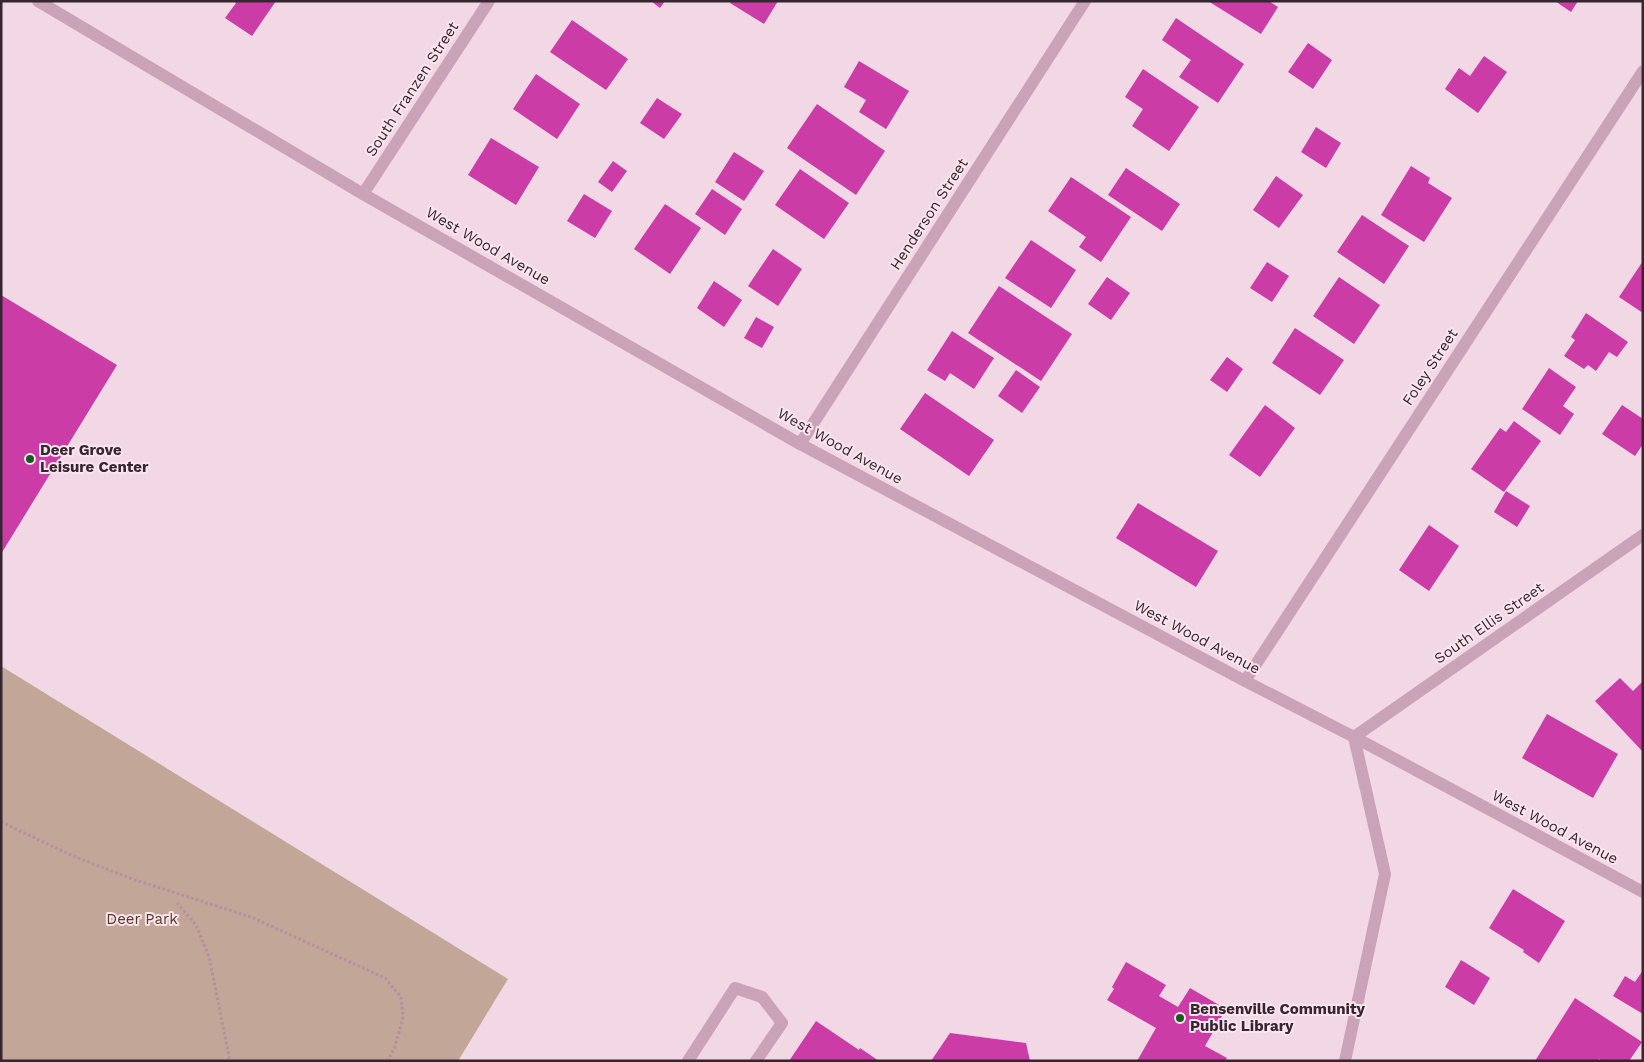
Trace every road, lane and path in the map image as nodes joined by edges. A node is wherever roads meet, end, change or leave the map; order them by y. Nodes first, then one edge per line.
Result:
1 (38, 1) edge
2 (489, 1) edge
3 (1085, 1) edge
4 (1643, 71) edge
5 (363, 194) junction
6 (800, 444) junction
7 (1643, 535) edge
8 (1245, 681) junction
9 (1354, 737) junction
10 (1, 822) edge
11 (1643, 892) edge
12 (177, 903) dead end
13 (230, 1061) edge
14 (387, 1061) edge
15 (688, 1061) edge
16 (756, 1061) edge
17 (1345, 1061) edge

1 - 5 street, West Wood Avenue
2 - 5 street, South Franzen Street
3 - 6 street, Henderson Street
4 - 8 street, Foley Street
5 - 6 street, West Wood Avenue
6 - 8 street, West Wood Avenue
7 - 9 street, South Ellis Street
8 - 9 street, West Wood Avenue
9 - 11 street, West Wood Avenue
9 - 17 street
10 - 14 path
12 - 13 path
15 - 16 street

